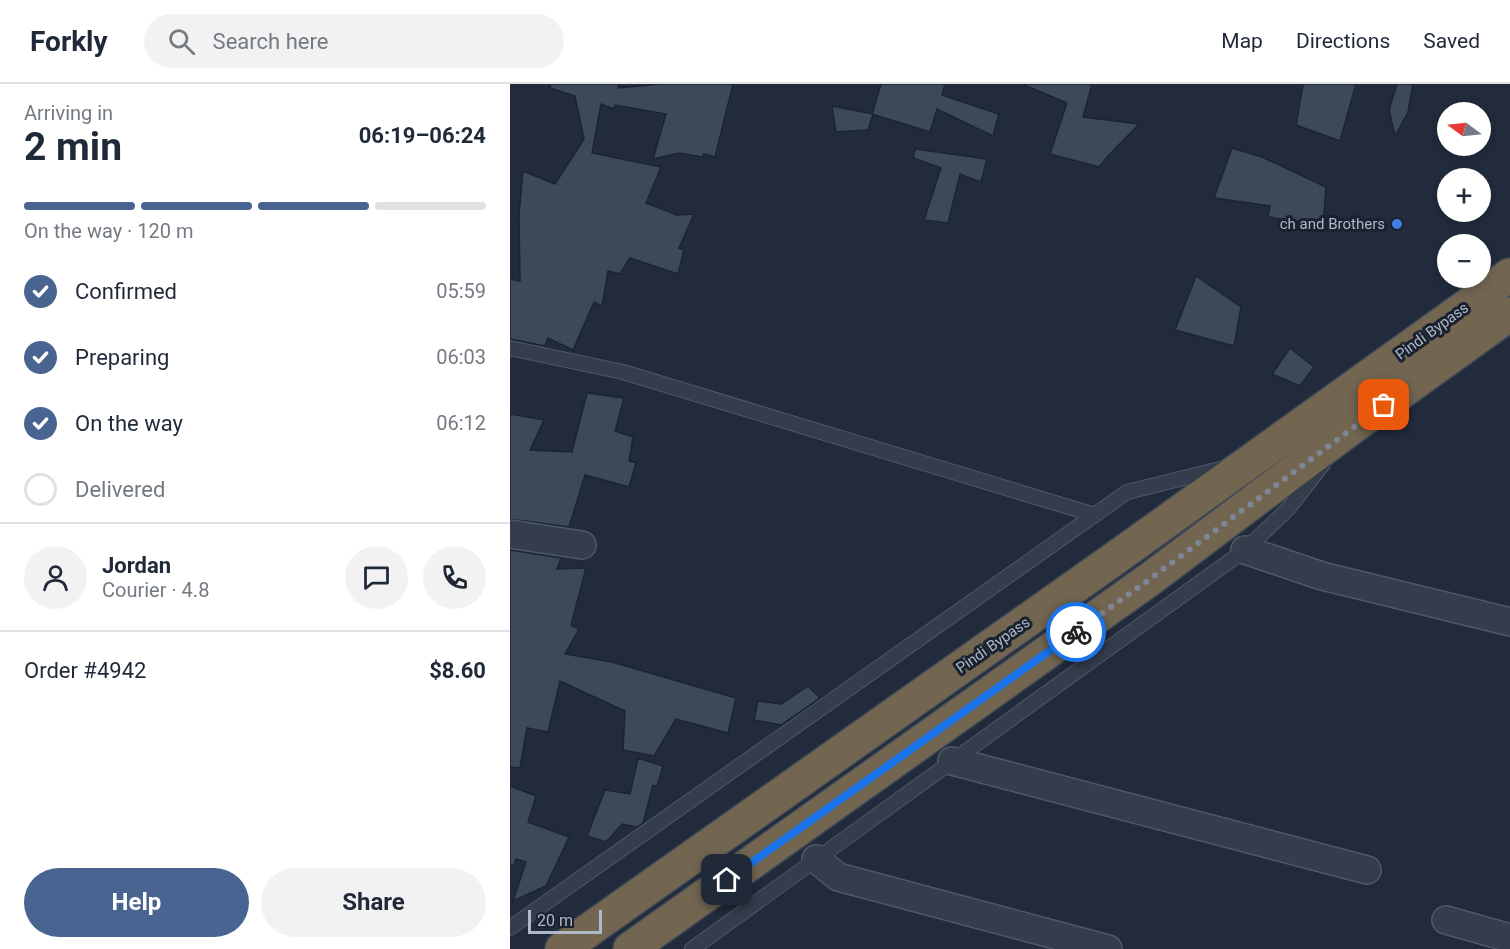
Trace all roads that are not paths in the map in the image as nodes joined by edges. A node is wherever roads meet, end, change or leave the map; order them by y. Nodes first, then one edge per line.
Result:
1 (1510, 275) edge
2 (1510, 314) edge
3 (510, 348) edge
4 (1347, 431) junction
5 (1251, 461) junction
6 (1095, 515) junction
7 (510, 534) edge
8 (582, 546) dead end
9 (1245, 550) junction
10 (1510, 622) edge
11 (952, 761) junction
12 (816, 859) junction
13 (1367, 870) dead end
14 (1446, 920) dead end
15 (510, 928) edge
16 (1510, 938) edge
17 (562, 949) edge
18 (630, 949) edge
19 (692, 949) edge
20 (1108, 949) edge

1 - 5 highway, Pindi Bypass
2 - 4 highway
3 - 6 lane
4 - 9 lane
4 - 18 highway
5 - 6 lane
5 - 17 highway, Pindi Bypass
6 - 15 lane
7 - 8 street
9 - 10 street
9 - 11 lane
11 - 12 lane
11 - 13 street
12 - 19 lane
12 - 20 street
14 - 16 street

